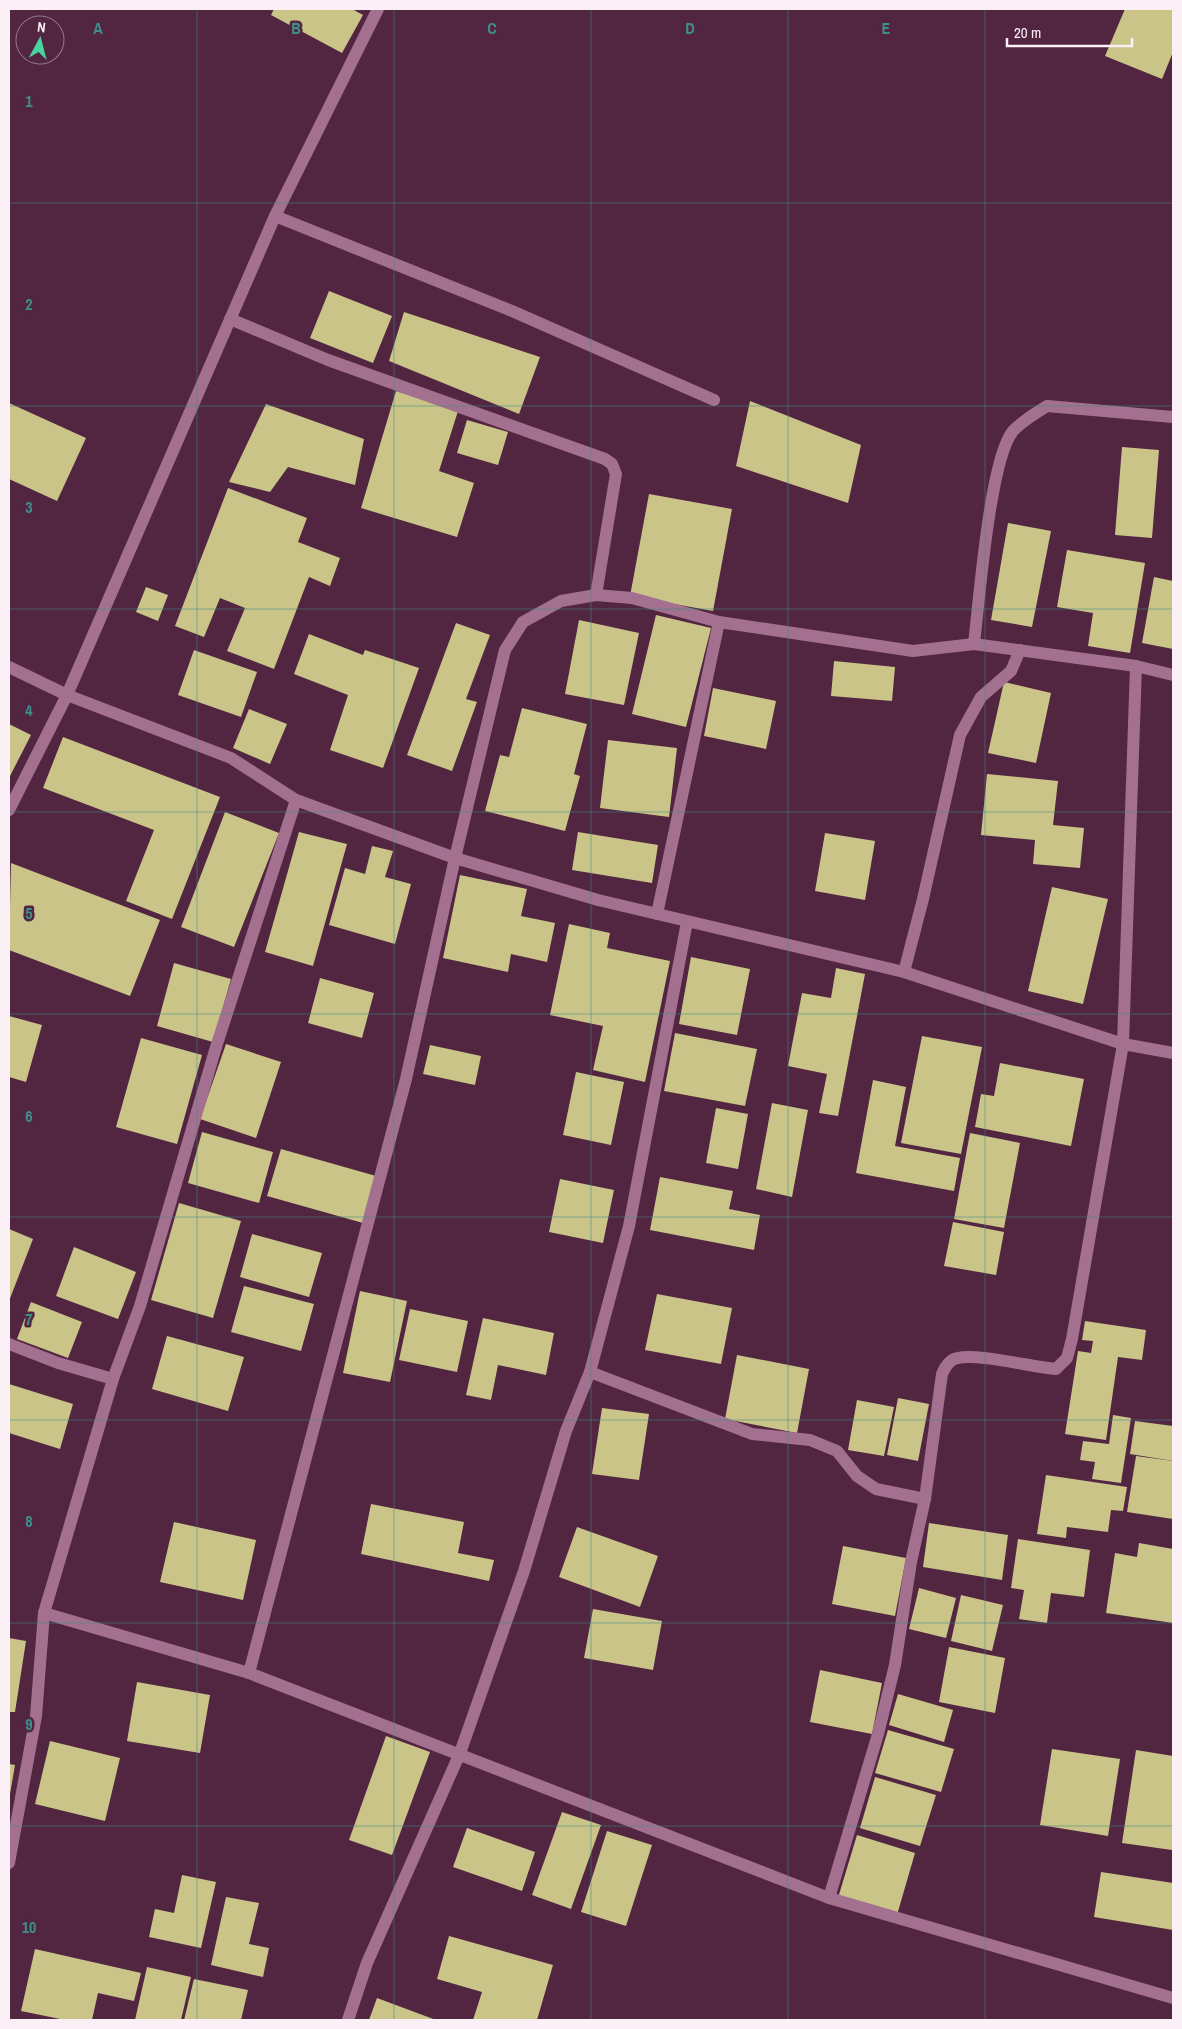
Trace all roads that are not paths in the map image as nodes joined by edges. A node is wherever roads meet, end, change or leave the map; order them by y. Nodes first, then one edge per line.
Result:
1 (378, 9) edge
2 (275, 216) junction
3 (230, 319) junction
4 (714, 400) dead end
5 (1173, 417) edge
6 (596, 595) junction
7 (719, 622) junction
8 (974, 644) junction
9 (1020, 650) junction
10 (1136, 666) junction
11 (9, 667) edge
12 (1173, 675) edge
13 (67, 695) junction
14 (296, 800) junction
15 (9, 810) edge
16 (455, 858) junction
17 (658, 914) junction
18 (687, 922) junction
19 (904, 972) junction
20 (1122, 1044) junction
21 (1173, 1053) edge
22 (9, 1344) edge
23 (590, 1372) junction
24 (112, 1379) junction
25 (925, 1499) junction
26 (44, 1613) junction
27 (249, 1672) junction
28 (460, 1753) junction
29 (9, 1863) edge
30 (829, 1898) junction
31 (1173, 1998) edge
32 (348, 2020) edge

1 - 2 street
2 - 3 street
2 - 4 street
3 - 6 street
3 - 13 street
5 - 8 street
6 - 7 street
6 - 16 street
7 - 8 street
7 - 17 street
8 - 9 street
9 - 10 street
9 - 19 street
10 - 12 street
10 - 20 street
11 - 13 street
13 - 14 street
13 - 15 street
14 - 16 street
14 - 24 street
16 - 17 street
16 - 27 street
17 - 18 street
18 - 19 street
18 - 23 street
19 - 20 street
20 - 21 street
20 - 25 street
22 - 24 street
23 - 25 street
23 - 28 street
24 - 26 street
25 - 30 street
26 - 27 street
26 - 29 street
27 - 28 street
28 - 30 street
28 - 32 street
30 - 31 street

